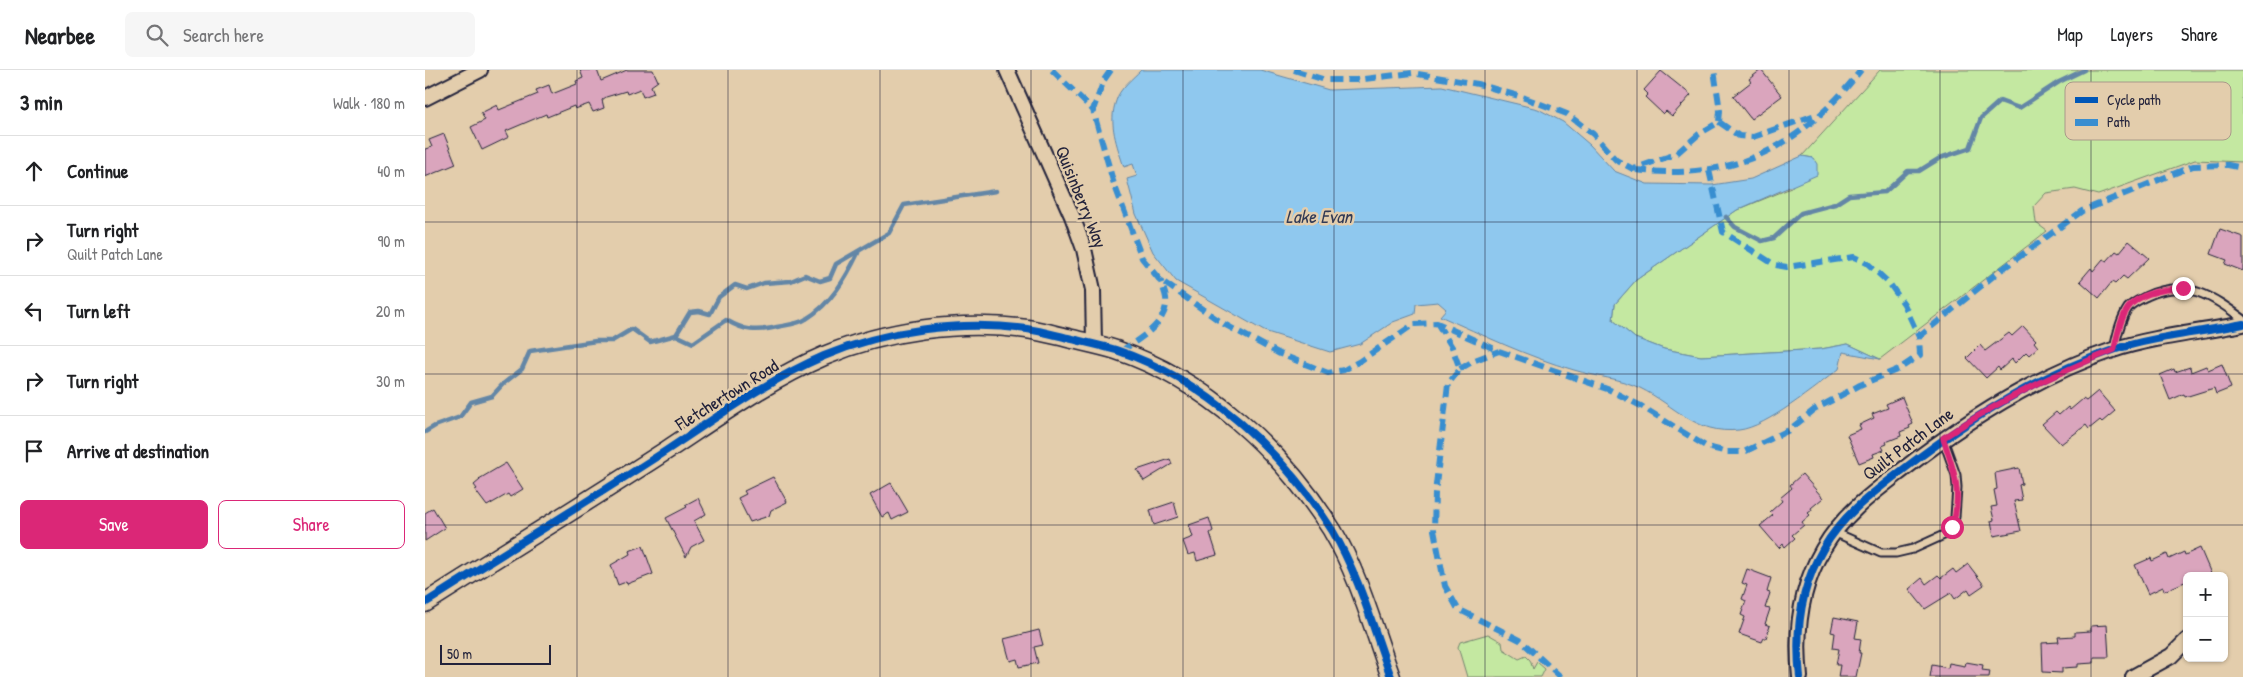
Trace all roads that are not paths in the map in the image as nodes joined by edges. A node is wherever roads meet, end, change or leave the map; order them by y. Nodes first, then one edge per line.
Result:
1 (480, 70) edge
2 (1007, 70) edge
3 (425, 98) edge
4 (2243, 319) edge
5 (2243, 324) edge
6 (1093, 344) junction
7 (2114, 350) junction
8 (1943, 438) junction
9 (1834, 532) junction
10 (425, 603) edge
11 (2183, 644) edge
12 (1391, 677) edge
13 (1800, 677) edge
14 (2133, 677) edge

1 - 3 street
2 - 6 street, Quisinberry Way
4 - 7 lane
5 - 7 street, Quilt Patch Lane
6 - 10 street, Fletchertown Road
6 - 12 street, Fletchertown Road
7 - 8 street, Quilt Patch Lane
8 - 9 street, Quilt Patch Lane
8 - 9 lane
9 - 13 street, Quilt Patch Lane
11 - 14 street

